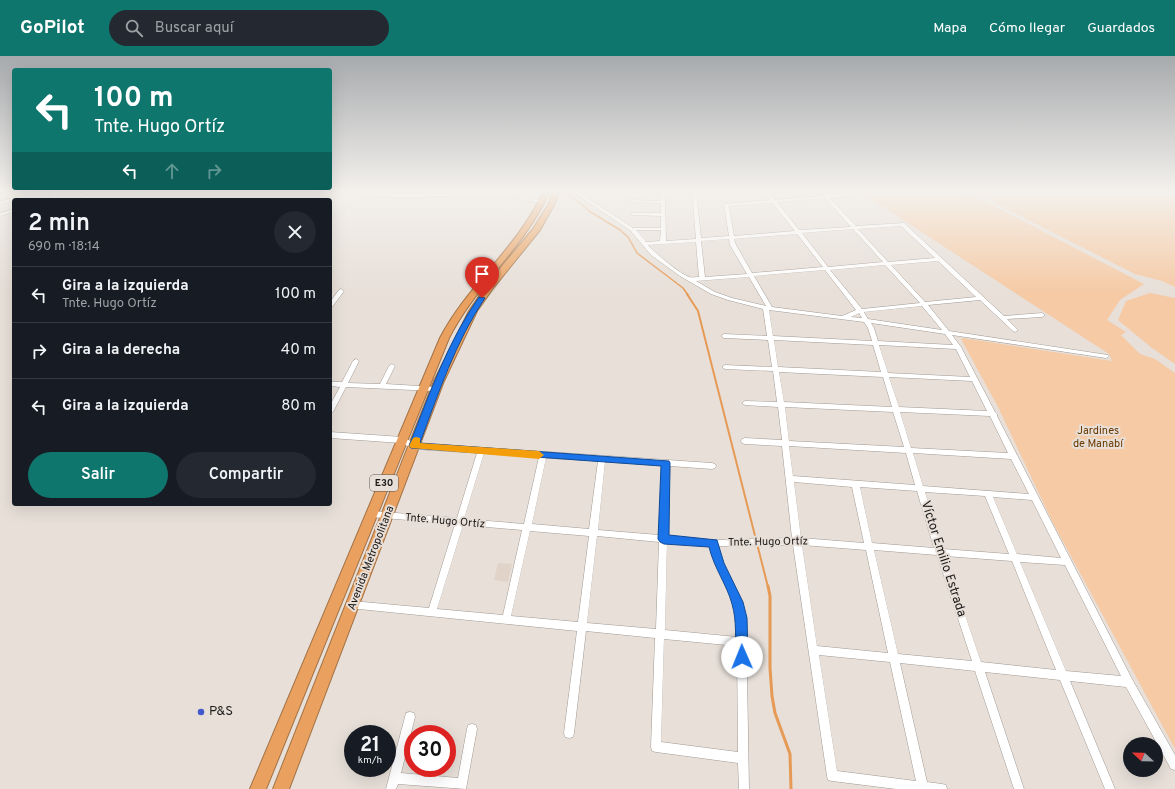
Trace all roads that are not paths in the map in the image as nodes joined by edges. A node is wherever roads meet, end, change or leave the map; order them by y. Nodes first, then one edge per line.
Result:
1 (539, 224) edge
2 (625, 224) edge
3 (663, 224) edge
4 (697, 224) edge
5 (729, 224) edge
6 (788, 224) edge
7 (851, 224) edge
8 (900, 224) edge
9 (902, 224) edge
10 (854, 228) junction
11 (632, 229) junction
12 (663, 229) junction
13 (795, 233) junction
14 (731, 238) junction
15 (698, 241) junction
16 (663, 243) junction
17 (645, 244) junction
18 (939, 258) junction
19 (886, 263) junction
20 (824, 269) junction
21 (495, 274) junction
22 (751, 275) junction
23 (687, 279) junction
24 (702, 279) junction
25 (341, 291) dead end
26 (981, 298) junction
27 (332, 303) edge
28 (924, 304) junction
29 (768, 308) junction
30 (858, 311) junction
31 (1042, 315) dead end
32 (844, 317) junction
33 (1002, 318) junction
34 (868, 323) junction
35 (1015, 330) dead end
36 (948, 332) junction
37 (724, 336) dead end
38 (771, 338) junction
39 (876, 343) junction
40 (958, 347) junction
41 (1106, 356) dead end
42 (356, 360) dead end
43 (392, 366) dead end
44 (725, 367) dead end
45 (776, 370) junction
46 (886, 374) junction
47 (975, 379) junction
48 (332, 384) edge
49 (344, 384) junction
50 (382, 387) junction
51 (422, 389) junction
52 (435, 390) junction
53 (745, 403) dead end
54 (781, 404) junction
55 (332, 408) edge
56 (896, 410) junction
57 (994, 414) junction
58 (332, 435) edge
59 (402, 440) junction
60 (745, 441) dead end
61 (786, 444) junction
62 (414, 446) junction
63 (481, 451) junction
64 (909, 451) junction
65 (543, 455) junction
66 (1014, 456) junction
67 (602, 459) junction
68 (666, 463) junction
69 (712, 466) dead end
70 (790, 479) junction
71 (855, 484) junction
72 (921, 489) junction
73 (988, 494) junction
74 (1034, 497) junction
75 (372, 514) junction
76 (387, 516) junction
77 (459, 522) junction
78 (527, 528) junction
79 (595, 533) junction
80 (664, 539) junction
81 (794, 541) junction
82 (713, 543) junction
83 (868, 546) junction
84 (940, 552) junction
85 (1014, 558) junction
86 (1068, 562) junction
87 (352, 605) junction
88 (432, 612) junction
89 (506, 620) junction
90 (583, 627) junction
91 (661, 635) junction
92 (742, 642) junction
93 (813, 650) junction
94 (893, 659) junction
95 (978, 668) junction
96 (1063, 675) junction
97 (1129, 682) junction
98 (410, 717) dead end
99 (472, 729) dead end
100 (569, 733) dead end
101 (744, 758) junction
102 (1175, 765) edge
103 (394, 778) junction
104 (879, 785) edge
105 (461, 787) edge
106 (923, 787) junction
107 (258, 789) edge
108 (281, 789) edge
109 (391, 789) edge
110 (744, 789) edge
111 (942, 789) edge
112 (1019, 789) edge
113 (1110, 789) edge

1 - 21 highway, Avenida Metropolitana / E30
2 - 11 street
3 - 12 street
4 - 15 street
5 - 14 street
6 - 13 street
7 - 10 street
8 - 10 street
9 - 18 street
10 - 13 street
10 - 19 street
11 - 12 street
11 - 17 street
12 - 16 street
13 - 14 street
13 - 20 street
14 - 15 street
14 - 22 street
15 - 16 street
15 - 24 street
16 - 17 street
17 - 23 street
18 - 19 street
18 - 26 street
19 - 20 street
19 - 28 street
20 - 22 street
20 - 30 street
21 - 51 highway, E30
21 - 52 highway, Avenida Metropolitana / E30
22 - 24 street
22 - 29 street
23 - 24 street
23 - 29 street
25 - 27 street
26 - 28 street
26 - 33 street
28 - 30 street
28 - 36 street
29 - 32 street
29 - 38 street
30 - 32 street
30 - 34 street
31 - 33 street
32 - 34 street
33 - 35 street
34 - 36 street
34 - 39 street, Víctor Emilio Estrada
36 - 40 street
36 - 41 street
37 - 38 street
38 - 39 street
38 - 45 street
39 - 40 street
39 - 46 street, Víctor Emilio Estrada
40 - 47 street
42 - 49 street
43 - 50 street
44 - 45 street
45 - 46 street
45 - 54 street
46 - 47 street
46 - 56 street, Víctor Emilio Estrada
47 - 57 street
48 - 49 street
49 - 50 street
49 - 55 street
50 - 51 street
51 - 52 street
51 - 59 highway, E30
52 - 62 highway, Avenida Metropolitana / E30
53 - 54 street
54 - 56 street
54 - 61 street
56 - 57 street
56 - 64 street, Víctor Emilio Estrada
57 - 66 street
58 - 59 street
59 - 62 street
59 - 75 highway, E30
60 - 61 street
61 - 64 street
61 - 70 street
62 - 63 street
62 - 76 highway, Avenida Metropolitana / E30
63 - 65 street
63 - 77 street
64 - 66 street
64 - 72 street, Víctor Emilio Estrada
65 - 67 street
65 - 78 street
66 - 74 street
67 - 68 street
67 - 79 street
68 - 69 street
68 - 80 street
70 - 71 street
70 - 81 street
71 - 72 street
71 - 83 street
72 - 73 street
72 - 84 street, Víctor Emilio Estrada
73 - 74 street
73 - 85 street
74 - 86 street
75 - 76 street, Tnte. Hugo Ortíz
75 - 107 highway, E30
76 - 77 street, Tnte. Hugo Ortíz
76 - 87 highway, Avenida Metropolitana / E30
77 - 78 street, Tnte. Hugo Ortíz
77 - 88 street
78 - 79 street, Tnte. Hugo Ortíz
78 - 89 street
79 - 80 street, Tnte. Hugo Ortíz
79 - 90 street
80 - 82 street, Tnte. Hugo Ortíz
80 - 91 street
81 - 82 street, Tnte. Hugo Ortíz
81 - 83 street, Tnte. Hugo Ortíz
81 - 93 street
82 - 92 street
83 - 84 street, Tnte. Hugo Ortíz
83 - 94 street
84 - 85 street, Tnte. Hugo Ortíz
84 - 95 street, Víctor Emilio Estrada
85 - 86 street, Tnte. Hugo Ortíz
85 - 96 street
86 - 97 street
87 - 88 street
87 - 108 highway, Avenida Metropolitana / E30
88 - 89 street
89 - 90 street
90 - 91 street
90 - 100 street
91 - 92 street
91 - 101 street
92 - 101 street
93 - 94 street
93 - 104 street
94 - 95 street
94 - 106 street
95 - 96 street
95 - 112 street, Víctor Emilio Estrada
96 - 97 street
96 - 113 street
97 - 102 street
98 - 103 street
99 - 105 street
101 - 110 street
103 - 105 street
103 - 109 street
104 - 106 street
106 - 111 street

